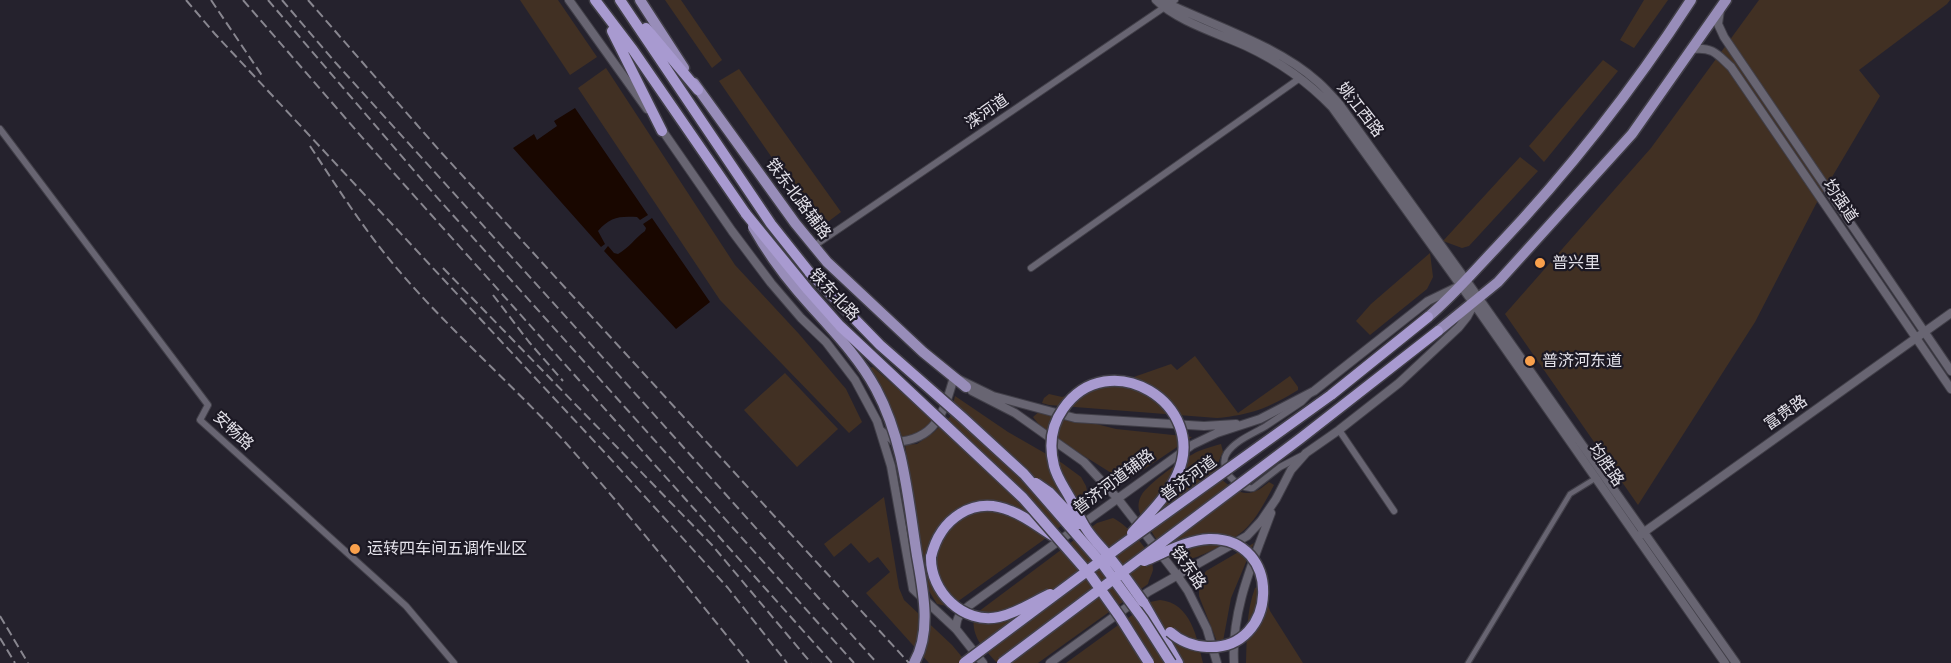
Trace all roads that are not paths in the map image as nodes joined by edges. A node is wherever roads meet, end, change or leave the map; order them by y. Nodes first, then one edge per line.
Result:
1 (569, 0) edge
2 (621, 0) edge
3 (640, 0) edge
4 (1155, 0) edge
5 (1691, 0) edge
6 (1726, 0) edge
7 (596, 1) edge
8 (1168, 3) edge
9 (1720, 10) junction
10 (1693, 49) junction
11 (1299, 78) junction
12 (698, 90) junction
13 (0, 129) edge
14 (662, 131) junction
15 (746, 214) junction
16 (814, 246) junction
17 (1031, 267) dead end
18 (1463, 282) junction
19 (1476, 301) junction
20 (1951, 314) edge
21 (1428, 317) joint
22 (1438, 331) joint
23 (1925, 332) junction
24 (1916, 339) junction
25 (1951, 371) edge
26 (954, 377) junction
27 (966, 387) joint
28 (1951, 389) edge
29 (1314, 391) junction
30 (1249, 422) junction
31 (880, 430) junction
32 (1339, 430) junction
33 (1306, 453) junction
34 (1023, 474) junction
35 (1596, 478) junction
36 (1118, 499) junction
37 (1276, 499) junction
38 (1394, 511) dead end
39 (1088, 532) junction
40 (1641, 534) junction
41 (1058, 539) junction
42 (1122, 544) junction
43 (1131, 566) junction
44 (1177, 575) junction
45 (1069, 584) junction
46 (1143, 602) junction
47 (956, 629) junction
48 (454, 663) edge
49 (914, 663) edge
50 (964, 663) edge
51 (983, 663) edge
52 (1002, 663) edge
53 (1050, 663) edge
54 (1149, 663) edge
55 (1171, 663) edge
56 (1178, 663) edge
57 (1217, 663) edge
58 (1234, 663) edge
59 (1468, 663) edge
60 (1725, 663) edge
61 (1736, 663) edge

1 - 14 street
2 - 12 highway
2 - 34 highway, 铁东北路, bridge
3 - 12 main road, 铁东北路辅路
4 - 8 street, 姚江西路
5 - 18 main road
6 - 9 main road
7 - 14 highway
7 - 15 highway, 铁东北路
8 - 11 street, 姚江西路
8 - 16 street, 滦河道
8 - 18 street, 姚江西路
9 - 10 main road
9 - 23 street, 均强道
10 - 19 main road
10 - 24 street, 均强道
11 - 17 street
11 - 18 street, 姚江西路
12 - 16 main road, 铁东北路辅路
13 - 48 street, 安畅路
14 - 31 street
15 - 41 highway, 铁东北路, bridge
15 - 49 main road, bridge
16 - 26 main road, 铁东北路辅路
18 - 19 street, 均胜路
18 - 21 main road
18 - 29 street, 普济河道辅路
19 - 22 main road
19 - 32 street, 普济河道辅路
19 - 35 street, 均胜路
19 - 40 street, 均胜路
20 - 23 street, 富贵路
21 - 42 highway, 普济河道, bridge
22 - 43 highway, 普济河道, bridge
23 - 24 street, 富贵路
23 - 25 street, 均强道
24 - 28 street, 均强道
24 - 40 street, 富贵路
26 - 27 main road, 铁东北路辅路
26 - 30 street
26 - 31 street
27 - 36 street
29 - 30 street, 普济河道辅路
29 - 33 street, 普济河道辅路
30 - 36 street, 普济河道辅路
31 - 47 street
32 - 33 street, 普济河道辅路
32 - 38 street
33 - 37 street, 普济河道辅路
34 - 39 highway, bridge
34 - 55 highway, 铁东北路, bridge
35 - 40 street, 均胜路
35 - 59 street
36 - 44 street, 铁东路
36 - 47 street, 普济河道辅路
37 - 44 street, 普济河道辅路
37 - 58 street
39 - 42 highway, bridge
39 - 46 highway, bridge
40 - 60 street, 均胜路
40 - 61 street, 均胜路
41 - 45 highway, bridge
41 - 54 highway, 铁东北路, bridge
42 - 45 highway, 普济河道, bridge
43 - 46 highway, bridge
43 - 52 highway, 普济河道, bridge
44 - 53 street, 普济河道辅路
44 - 57 street, 铁东路
45 - 50 highway, 普济河道, bridge
46 - 56 highway
47 - 51 street

